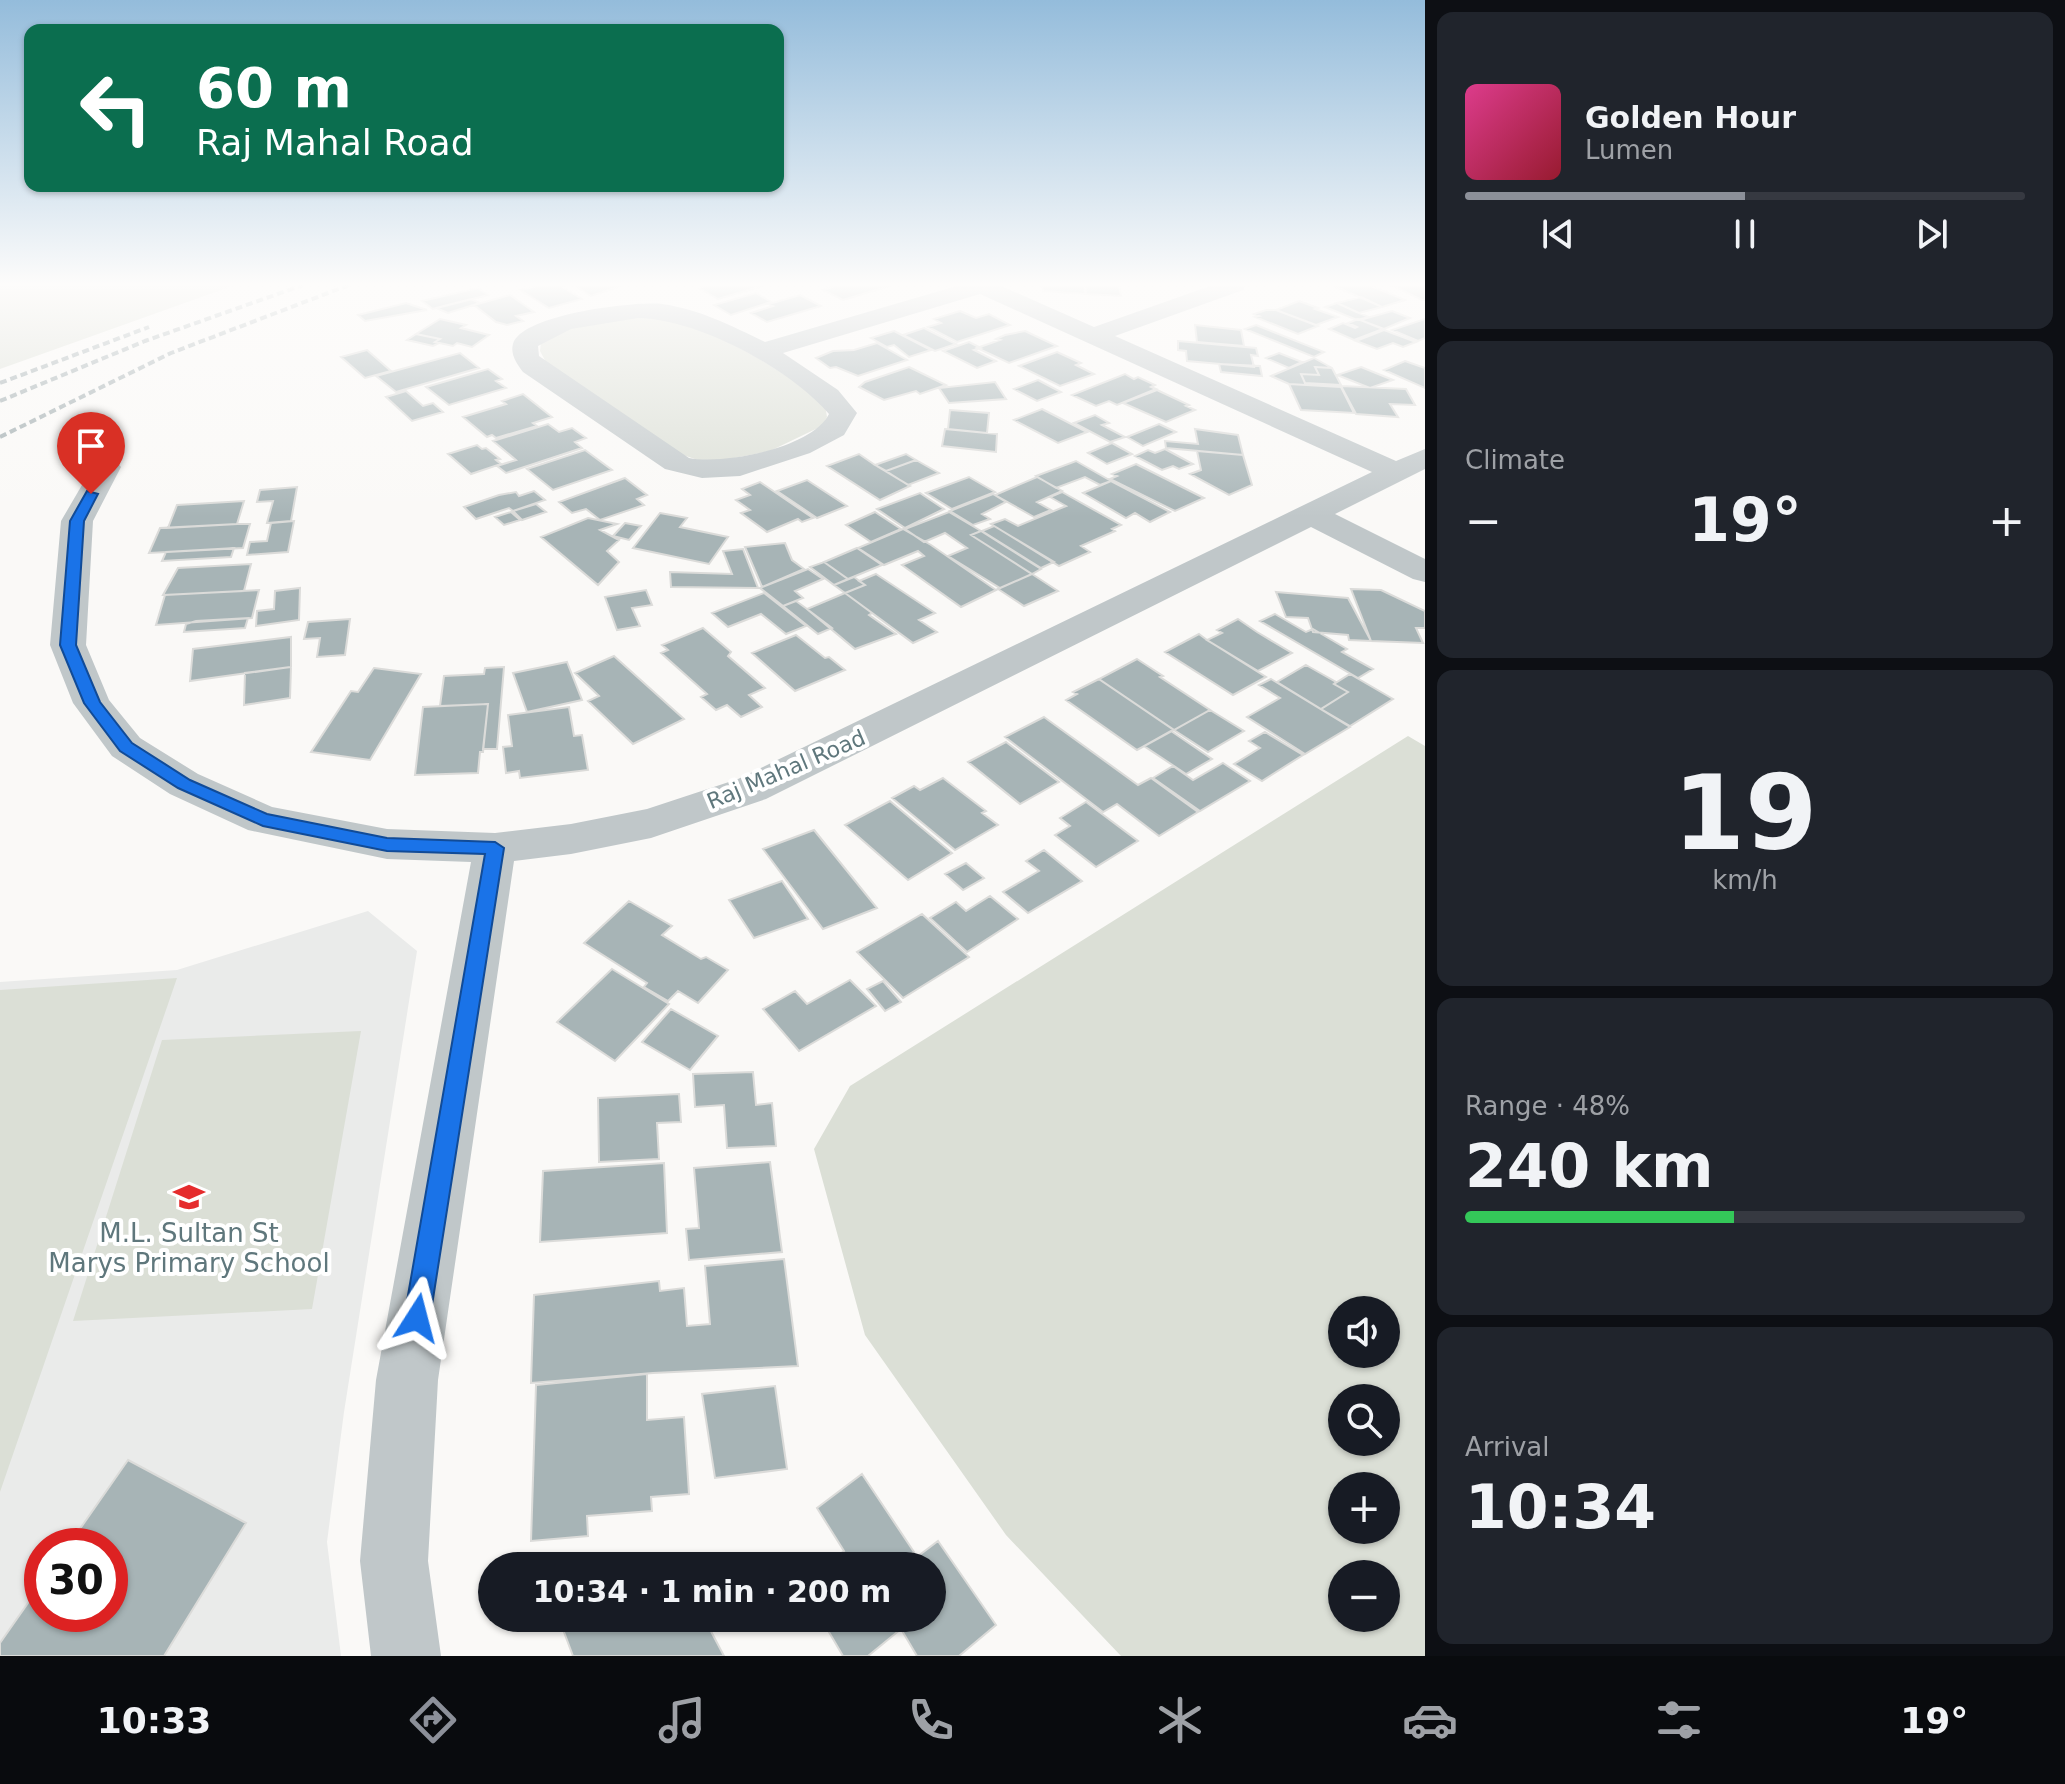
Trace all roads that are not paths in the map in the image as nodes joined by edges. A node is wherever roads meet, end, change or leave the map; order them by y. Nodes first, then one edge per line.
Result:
1 (530, 362) edge
2 (779, 362) edge
3 (1157, 362) edge
4 (1410, 465) edge
5 (106, 467) dead end
6 (1312, 515) junction
7 (1425, 572) edge
8 (495, 848) junction
9 (406, 1656) edge

1 - 2 street
3 - 4 street
4 - 6 street, Raj Mahal Road
5 - 8 street, Raj Mahal Road
6 - 7 street
6 - 8 street, Raj Mahal Road
8 - 9 street

